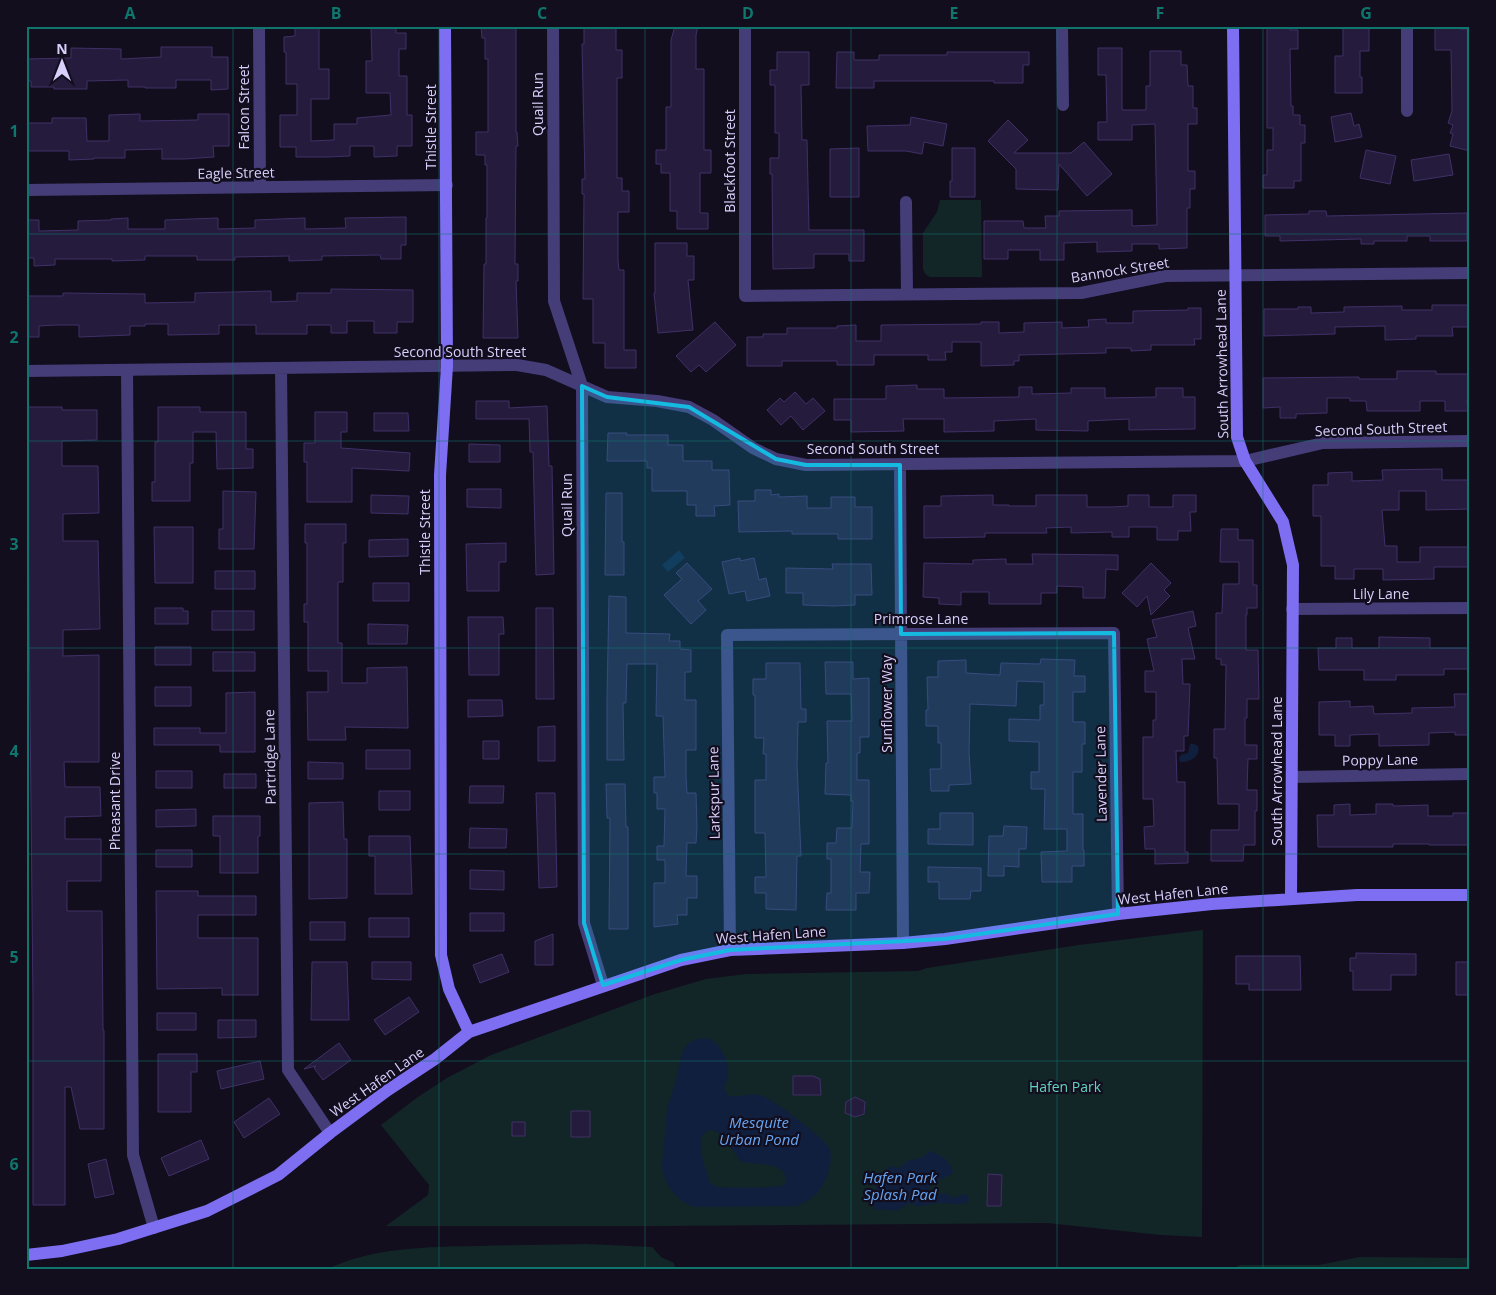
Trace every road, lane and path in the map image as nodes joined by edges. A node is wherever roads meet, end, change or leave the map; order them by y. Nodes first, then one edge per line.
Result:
1 (259, 26) edge
2 (445, 26) edge
3 (552, 26) edge
4 (745, 26) edge
5 (1062, 26) edge
6 (1233, 26) edge
7 (1407, 26) edge
8 (1063, 105) dead end
9 (1407, 111) dead end
10 (447, 185) junction
11 (260, 187) junction
12 (26, 190) edge
13 (906, 202) dead end
14 (1470, 273) edge
15 (1235, 275) junction
16 (907, 294) junction
17 (746, 296) joint
18 (447, 366) junction
19 (281, 368) junction
20 (127, 370) junction
21 (26, 371) edge
22 (582, 386) junction
23 (1470, 441) edge
24 (1244, 461) junction
25 (900, 465) junction
26 (1470, 608) edge
27 (1292, 609) junction
28 (1114, 633) joint
29 (901, 634) junction
30 (727, 635) joint
31 (1470, 774) edge
32 (1292, 777) junction
33 (1470, 895) edge
34 (1291, 898) junction
35 (1118, 914) junction
36 (903, 943) junction
37 (730, 950) junction
38 (603, 985) junction
39 (469, 1032) junction
40 (330, 1134) junction
41 (154, 1228) junction
42 (26, 1255) edge

1 - 11 street, Falcon Street
2 - 10 street, Thistle Street
3 - 22 street, Quail Run
4 - 17 street, Blackfoot Street
5 - 8 street
6 - 15 street, South Arrowhead Lane
7 - 9 street
10 - 11 street, Eagle Street
10 - 18 street, Thistle Street
11 - 12 street, Eagle Street
13 - 16 street
14 - 15 street, Bannock Street
15 - 16 street, Bannock Street
15 - 24 street, South Arrowhead Lane
16 - 17 street, Bannock Street
18 - 19 street, Second South Street
18 - 22 street, Second South Street
18 - 39 street, Thistle Street
19 - 20 street, Second South Street
19 - 40 street, Partridge Lane
20 - 21 street, Second South Street
20 - 41 street, Pheasant Drive
22 - 25 street, Second South Street
22 - 38 street, Quail Run
23 - 24 street, Second South Street
24 - 25 street, Second South Street
24 - 27 street, South Arrowhead Lane
25 - 29 street, Sunflower Way
26 - 27 street, Lily Lane
27 - 32 street, South Arrowhead Lane
28 - 29 street, Primrose Lane
28 - 35 street, Lavender Lane
29 - 30 street, Primrose Lane
29 - 36 street, Sunflower Way
30 - 37 street, Larkspur Lane
31 - 32 street, Poppy Lane
32 - 34 street, South Arrowhead Lane
33 - 34 street, West Hafen Lane
34 - 35 street, West Hafen Lane
35 - 36 street, West Hafen Lane
36 - 37 street, West Hafen Lane
37 - 38 street, West Hafen Lane
38 - 39 street, West Hafen Lane
39 - 40 street, West Hafen Lane
40 - 41 street, West Hafen Lane
41 - 42 street, West Hafen Lane

